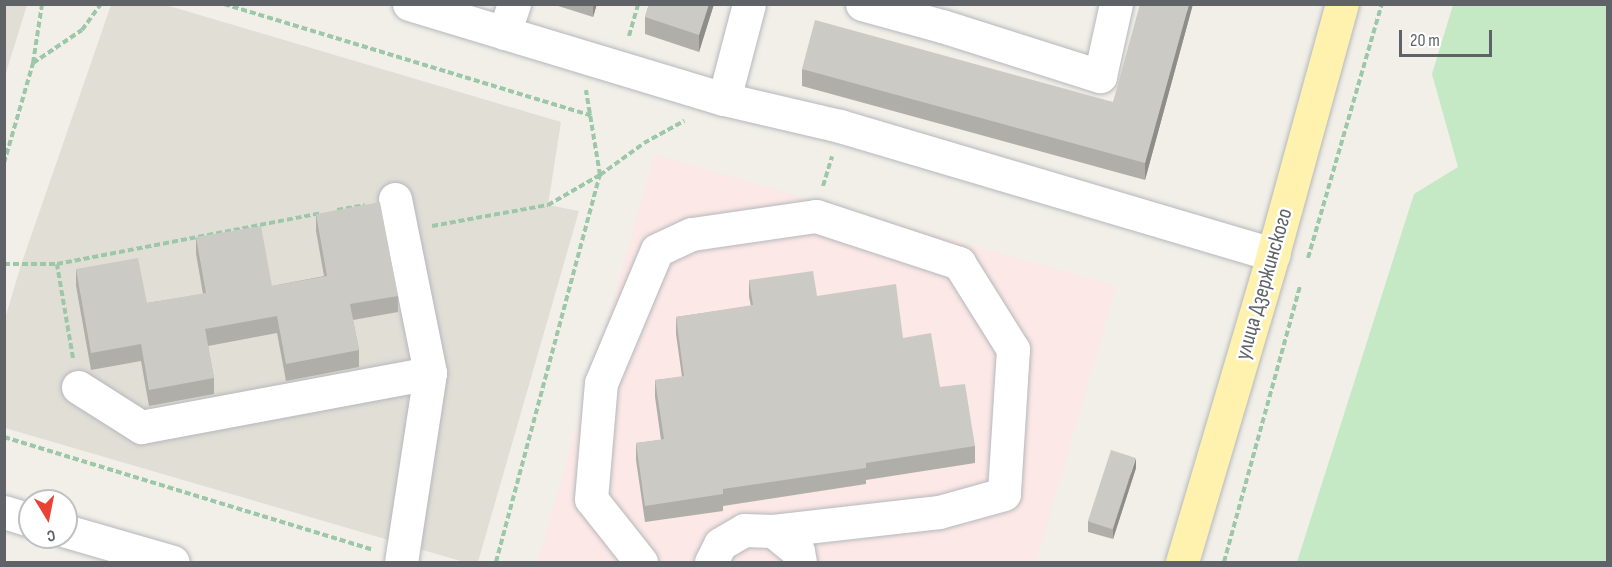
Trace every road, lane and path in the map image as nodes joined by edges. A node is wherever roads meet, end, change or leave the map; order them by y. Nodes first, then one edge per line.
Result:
1 (42, 4) edge
2 (101, 4) edge
3 (224, 4) edge
4 (409, 4) edge
5 (749, 4) edge
6 (862, 4) edge
7 (1116, 4) edge
8 (1342, 4) edge
9 (1382, 4) edge
10 (945, 15) edge
11 (509, 19) edge
12 (579, 57) junction
13 (33, 63) junction
14 (724, 99) junction
15 (593, 117) junction
16 (840, 126) junction
17 (4, 163) edge
18 (600, 175) junction
19 (395, 199) joint
20 (816, 216) junction
21 (402, 231) junction
22 (1273, 254) junction
23 (1307, 261) dead end
24 (4, 264) edge
25 (57, 264) junction
26 (1301, 283) dead end
27 (430, 373) junction
28 (78, 387) joint
29 (4, 437) edge
30 (773, 531) junction
31 (78, 534) edge
32 (402, 560) edge
33 (173, 562) edge
34 (496, 562) edge
35 (641, 562) edge
36 (711, 562) edge
37 (800, 562) edge
38 (1182, 562) edge
39 (1224, 562) edge

1 - 13 path
2 - 13 path
3 - 15 path
4 - 11 street
5 - 14 street
6 - 10 street
7 - 10 street
8 - 22 main road, улица Дзержинского
9 - 23 path
11 - 12 street
12 - 14 street
12 - 15 path
13 - 17 path
14 - 16 street
14 - 18 path
15 - 18 path
16 - 20 path
16 - 22 street
18 - 21 path
18 - 34 path
19 - 21 street
19 - 25 path
20 - 30 street
20 - 35 street
21 - 27 street
22 - 38 main road, улица Дзержинского
24 - 25 path
25 - 28 path
26 - 39 path
27 - 28 street
27 - 32 street
29 - 32 path
30 - 36 street
30 - 37 street
31 - 33 street

